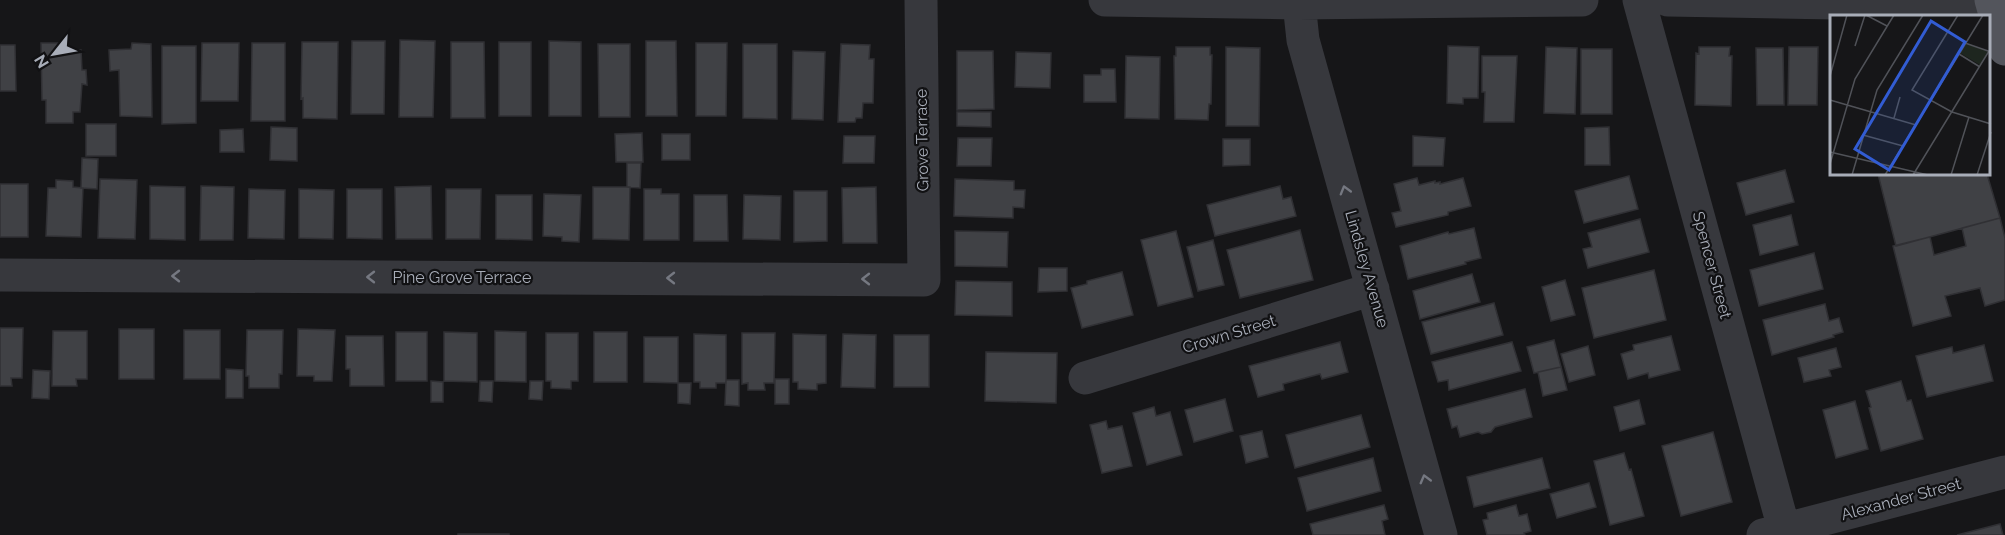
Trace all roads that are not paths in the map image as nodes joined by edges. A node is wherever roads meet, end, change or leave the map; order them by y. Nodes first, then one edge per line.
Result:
1 (921, 0) edge
2 (1105, 0) edge
3 (1582, 0) edge
4 (1640, 0) edge
5 (1668, 0) edge
6 (1299, 3) junction
7 (1996, 4) edge
8 (2005, 50) edge
9 (0, 275) edge
10 (924, 280) joint
11 (1373, 289) junction
12 (1085, 378) dead end
13 (2005, 472) edge
14 (1773, 532) edge
15 (1441, 535) edge

1 - 10 street, Grove Terrace
2 - 6 street
3 - 6 street
4 - 14 street, Spencer Street
5 - 7 street
11 -> 6 street, Lindsley Avenue
7 - 8 main road
10 -> 9 street, Pine Grove Terrace
11 - 12 street, Crown Street
15 -> 11 street, Lindsley Avenue
13 - 14 street, Alexander Street

